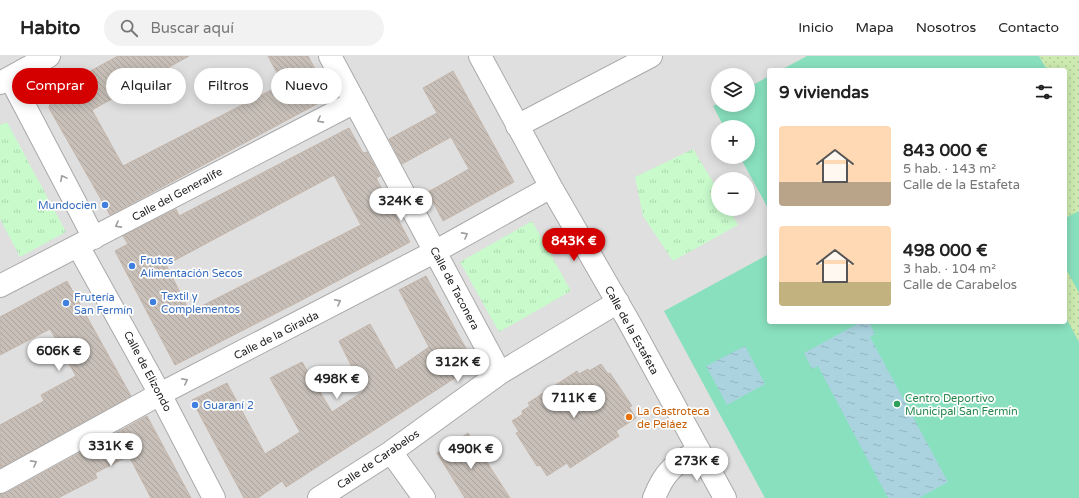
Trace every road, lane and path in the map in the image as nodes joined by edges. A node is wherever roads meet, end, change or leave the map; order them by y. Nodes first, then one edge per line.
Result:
1 (49, 56) edge
2 (330, 56) edge
3 (480, 56) edge
4 (651, 56) edge
5 (623, 62) edge
6 (5, 80) edge
7 (355, 102) junction
8 (517, 126) junction
9 (551, 187) junction
10 (86, 242) junction
11 (436, 251) junction
12 (2, 280) edge
13 (618, 302) junction
14 (500, 373) junction
15 (160, 394) junction
16 (699, 450) junction
17 (391, 452) junction
18 (0, 482) edge
19 (214, 498) edge
20 (319, 498) edge
21 (424, 498) edge
22 (654, 498) edge
23 (725, 498) edge

1 - 6 street
2 - 7 street, Calle de Taconera
3 - 8 street, Calle de la Estafeta
4 - 5 street
5 - 8 street
10 -> 6 street, Calle de Elizondo
7 -> 10 street, Calle del Generalife
7 - 11 street, Calle de Taconera
8 - 9 street, Calle de la Estafeta
11 -> 9 street, Calle de la Giralda
9 - 13 street, Calle de la Estafeta
10 - 12 street, Calle del Generalife
10 - 15 street, Calle de Elizondo
11 - 14 street, Calle de Taconera
15 -> 11 street, Calle de la Giralda
13 - 14 street, Calle de Carabelos
13 - 16 street, Calle de la Estafeta
14 - 17 street, Calle de Carabelos
18 -> 15 street, Calle de la Giralda
15 - 19 street, Calle de Elizondo
16 - 22 street
16 - 23 street, Calle de la Estafeta
17 - 20 street, Calle de Carabelos
17 - 21 street

